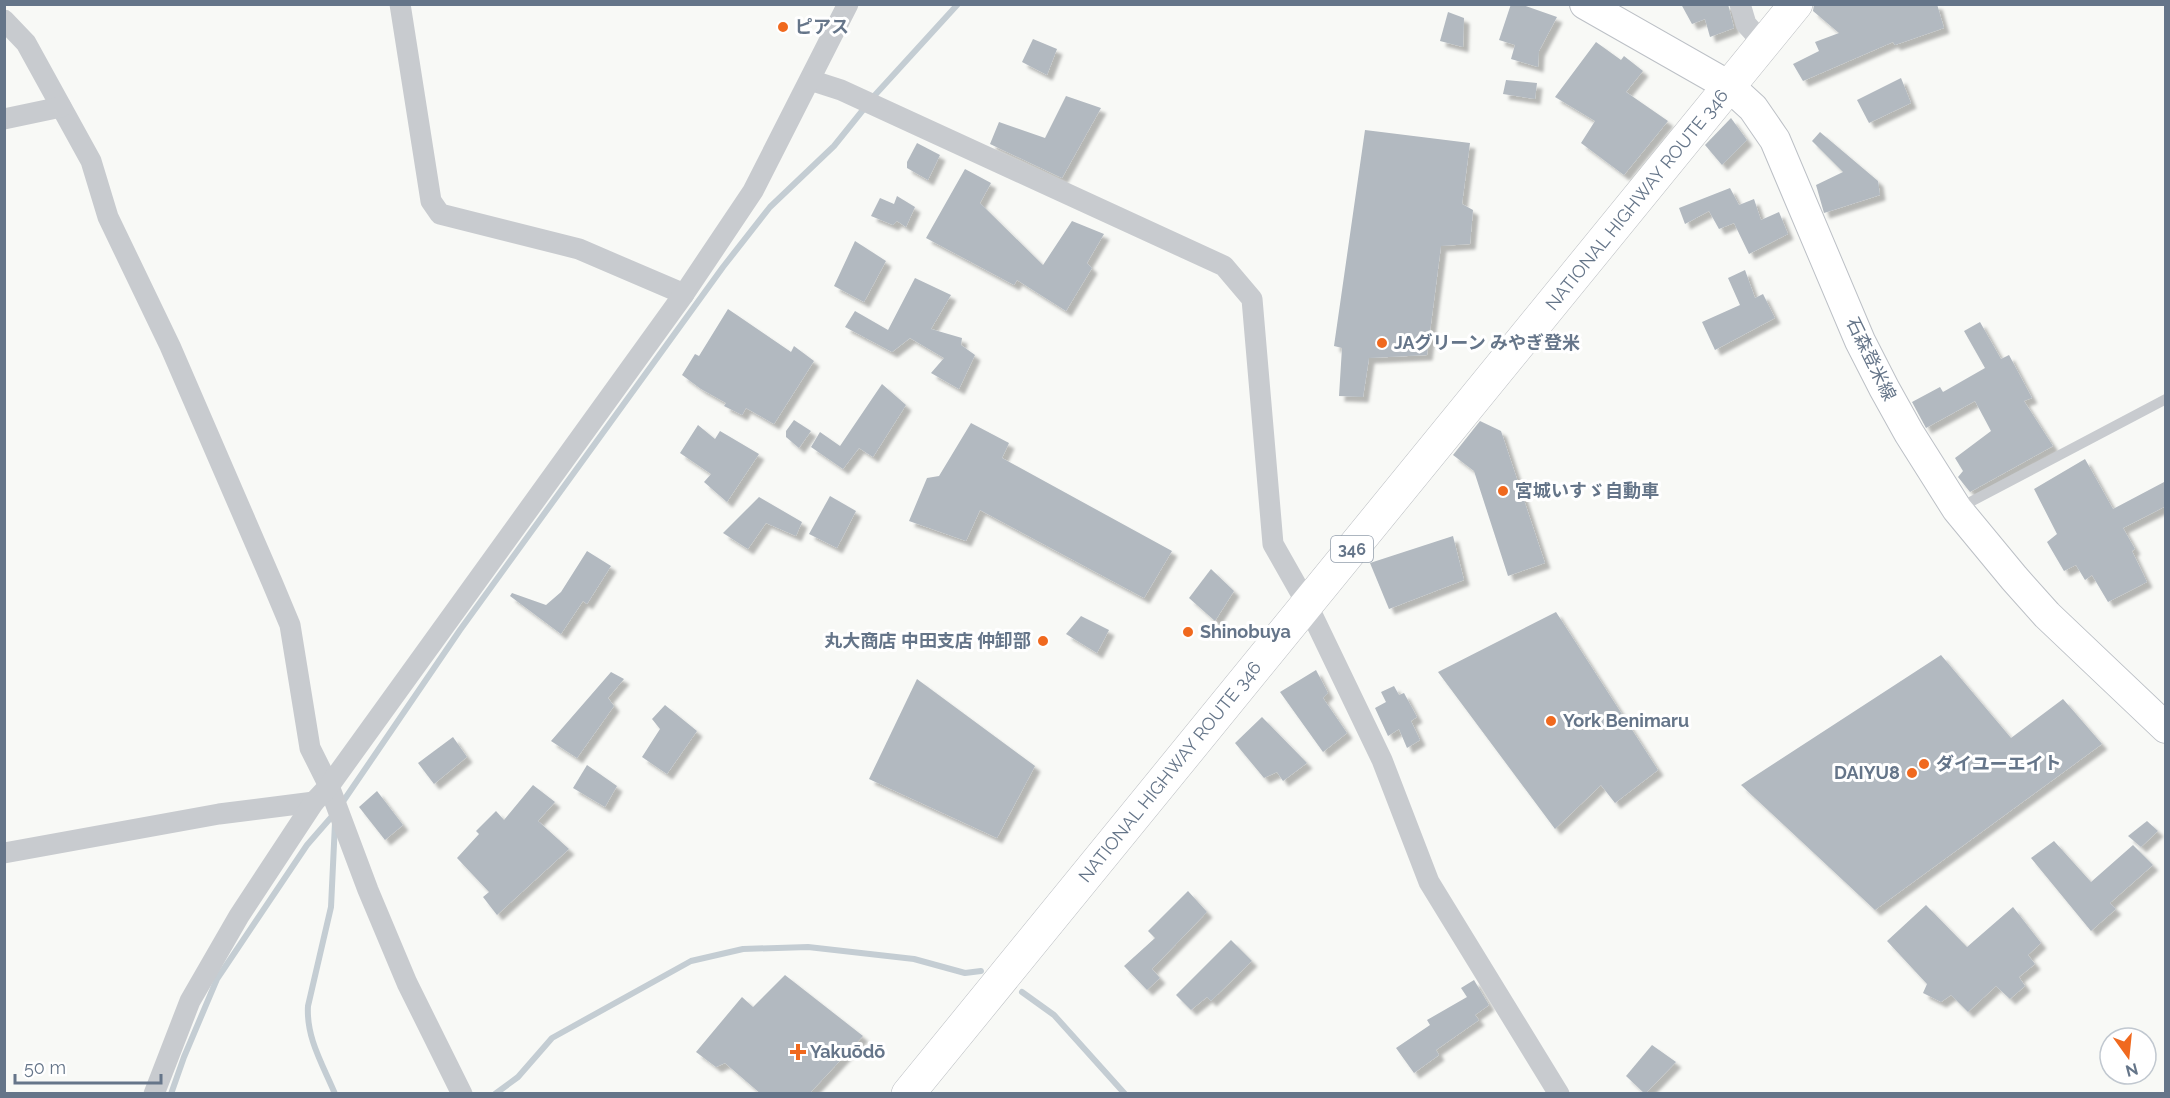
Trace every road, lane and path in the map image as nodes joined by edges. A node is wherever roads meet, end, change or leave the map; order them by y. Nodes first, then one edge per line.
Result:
1 (400, 4) edge
2 (848, 4) edge
3 (1585, 4) edge
4 (1740, 4) edge
5 (1796, 4) edge
6 (4, 20) edge
7 (1764, 44) junction
8 (810, 80) junction
9 (1730, 87) junction
10 (61, 107) junction
11 (4, 119) edge
12 (684, 294) junction
13 (2166, 399) edge
14 (1957, 509) junction
15 (1307, 604) junction
16 (2166, 728) edge
17 (329, 786) junction
18 (314, 802) junction
19 (4, 853) edge
20 (153, 1094) edge
21 (462, 1094) edge
22 (908, 1094) edge
23 (1559, 1094) edge

1 - 12 street
2 - 8 street
3 - 9 main road, 石森登米線
4 - 7 street
5 - 7 highway, NATIONAL HIGHWAY ROUTE 346 / 346
6 - 10 street
7 - 9 highway, NATIONAL HIGHWAY ROUTE 346 / 346
8 - 12 street
8 - 15 street
9 - 14 main road, 石森登米線
9 - 15 highway, NATIONAL HIGHWAY ROUTE 346 / 346
10 - 11 street
10 - 17 street
12 - 17 street
13 - 14 lane
14 - 16 main road, 石森登米線
15 - 22 highway, NATIONAL HIGHWAY ROUTE 346 / 346
15 - 23 street
17 - 18 street
17 - 21 street
18 - 19 street
18 - 20 street

